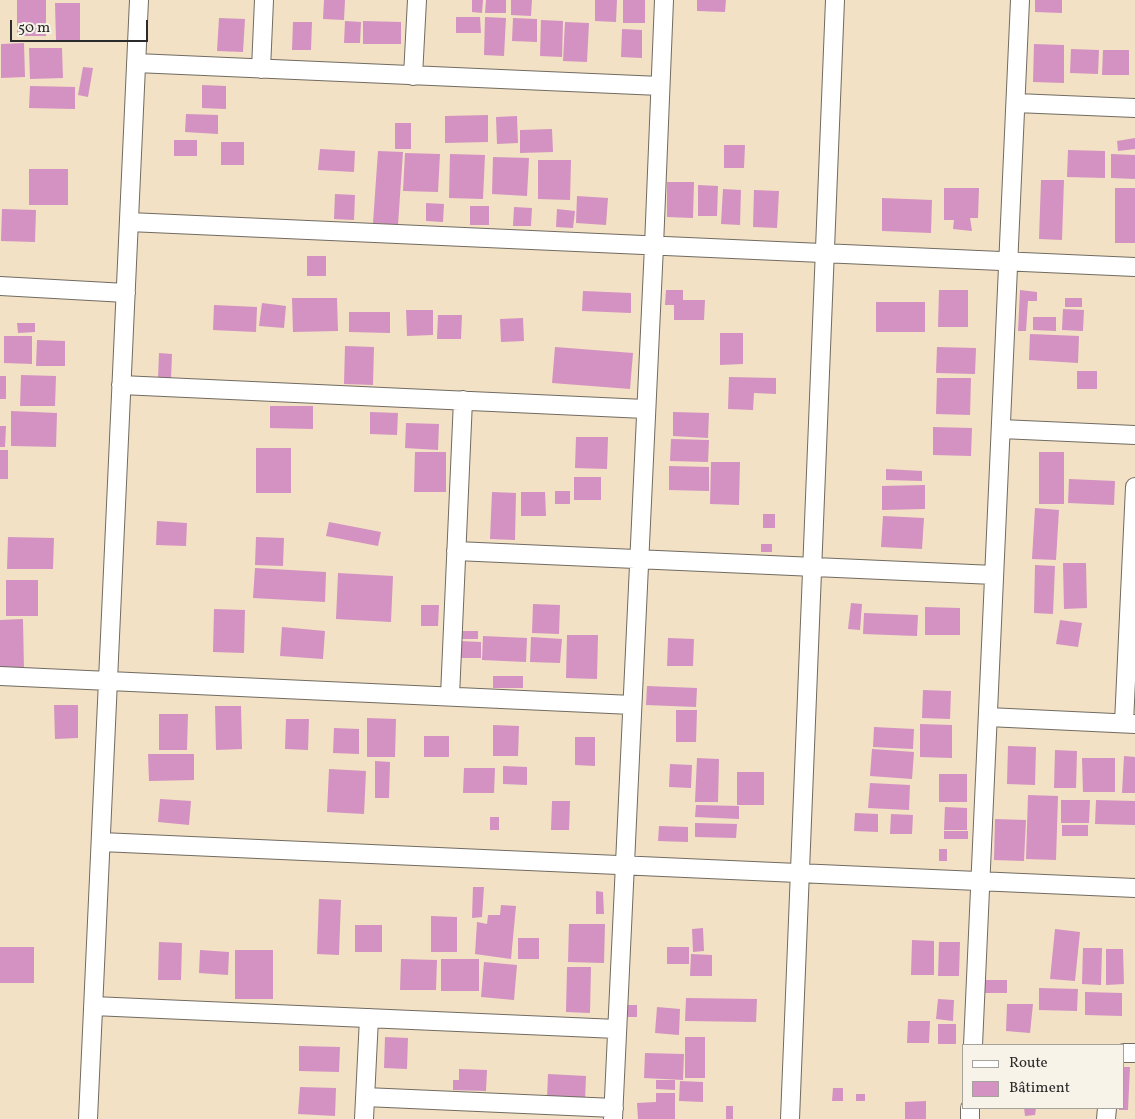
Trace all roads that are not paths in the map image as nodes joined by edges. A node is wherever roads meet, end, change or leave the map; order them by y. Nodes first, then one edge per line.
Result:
1 (139, 0) edge
2 (264, 0) edge
3 (417, 0) edge
4 (664, 0) edge
5 (835, 0) edge
6 (1020, 0) edge
7 (136, 63) junction
8 (261, 68) junction
9 (413, 76) junction
10 (660, 86) junction
11 (1016, 103) junction
12 (1135, 108) edge
13 (129, 222) junction
14 (654, 246) junction
15 (825, 254) junction
16 (1008, 262) junction
17 (1135, 267) edge
18 (0, 286) edge
19 (126, 293) junction
20 (121, 385) junction
21 (463, 400) junction
22 (645, 409) junction
23 (1001, 429) junction
24 (1135, 435) edge
25 (1135, 487) edge
26 (456, 551) junction
27 (639, 559) junction
28 (812, 567) junction
29 (994, 575) junction
30 (1133, 588) edge
31 (0, 676) edge
32 (108, 681) junction
33 (450, 696) junction
34 (632, 704) junction
35 (988, 717) junction
36 (1130, 723) edge
37 (101, 842) junction
38 (625, 865) junction
39 (800, 873) junction
40 (980, 881) junction
41 (1135, 888) edge
42 (93, 1006) junction
43 (369, 1018) junction
44 (618, 1029) junction
45 (973, 1044) edge
46 (365, 1097) junction
47 (614, 1113) edge
48 (88, 1119) edge
49 (364, 1119) edge
50 (790, 1119) edge

1 - 7 street
2 - 8 street
3 - 9 street
4 - 10 street
5 - 15 street
6 - 11 street
7 - 8 street
7 - 13 street
8 - 9 street
9 - 10 street
10 - 14 street
11 - 12 street
11 - 16 street
13 - 14 street
13 - 19 street
14 - 15 street
14 - 22 street
15 - 16 street
15 - 28 street
16 - 17 street
16 - 23 street
18 - 19 street
19 - 20 street
20 - 21 street
20 - 32 street
21 - 22 street
21 - 26 street
22 - 27 street
23 - 24 street
23 - 29 street
25 - 30 street
26 - 27 street
26 - 33 street
27 - 28 street
27 - 34 street
28 - 29 street
28 - 39 street
29 - 35 street
30 - 36 street
31 - 32 street
32 - 33 street
32 - 37 street
33 - 34 street
34 - 38 street
35 - 36 street
35 - 40 street
37 - 38 street
37 - 42 street
38 - 39 street
38 - 44 street
39 - 40 street
39 - 50 street
40 - 41 street
40 - 45 street
42 - 43 street
42 - 48 street
43 - 44 street
43 - 46 street
44 - 47 street
46 - 47 street
46 - 49 street

